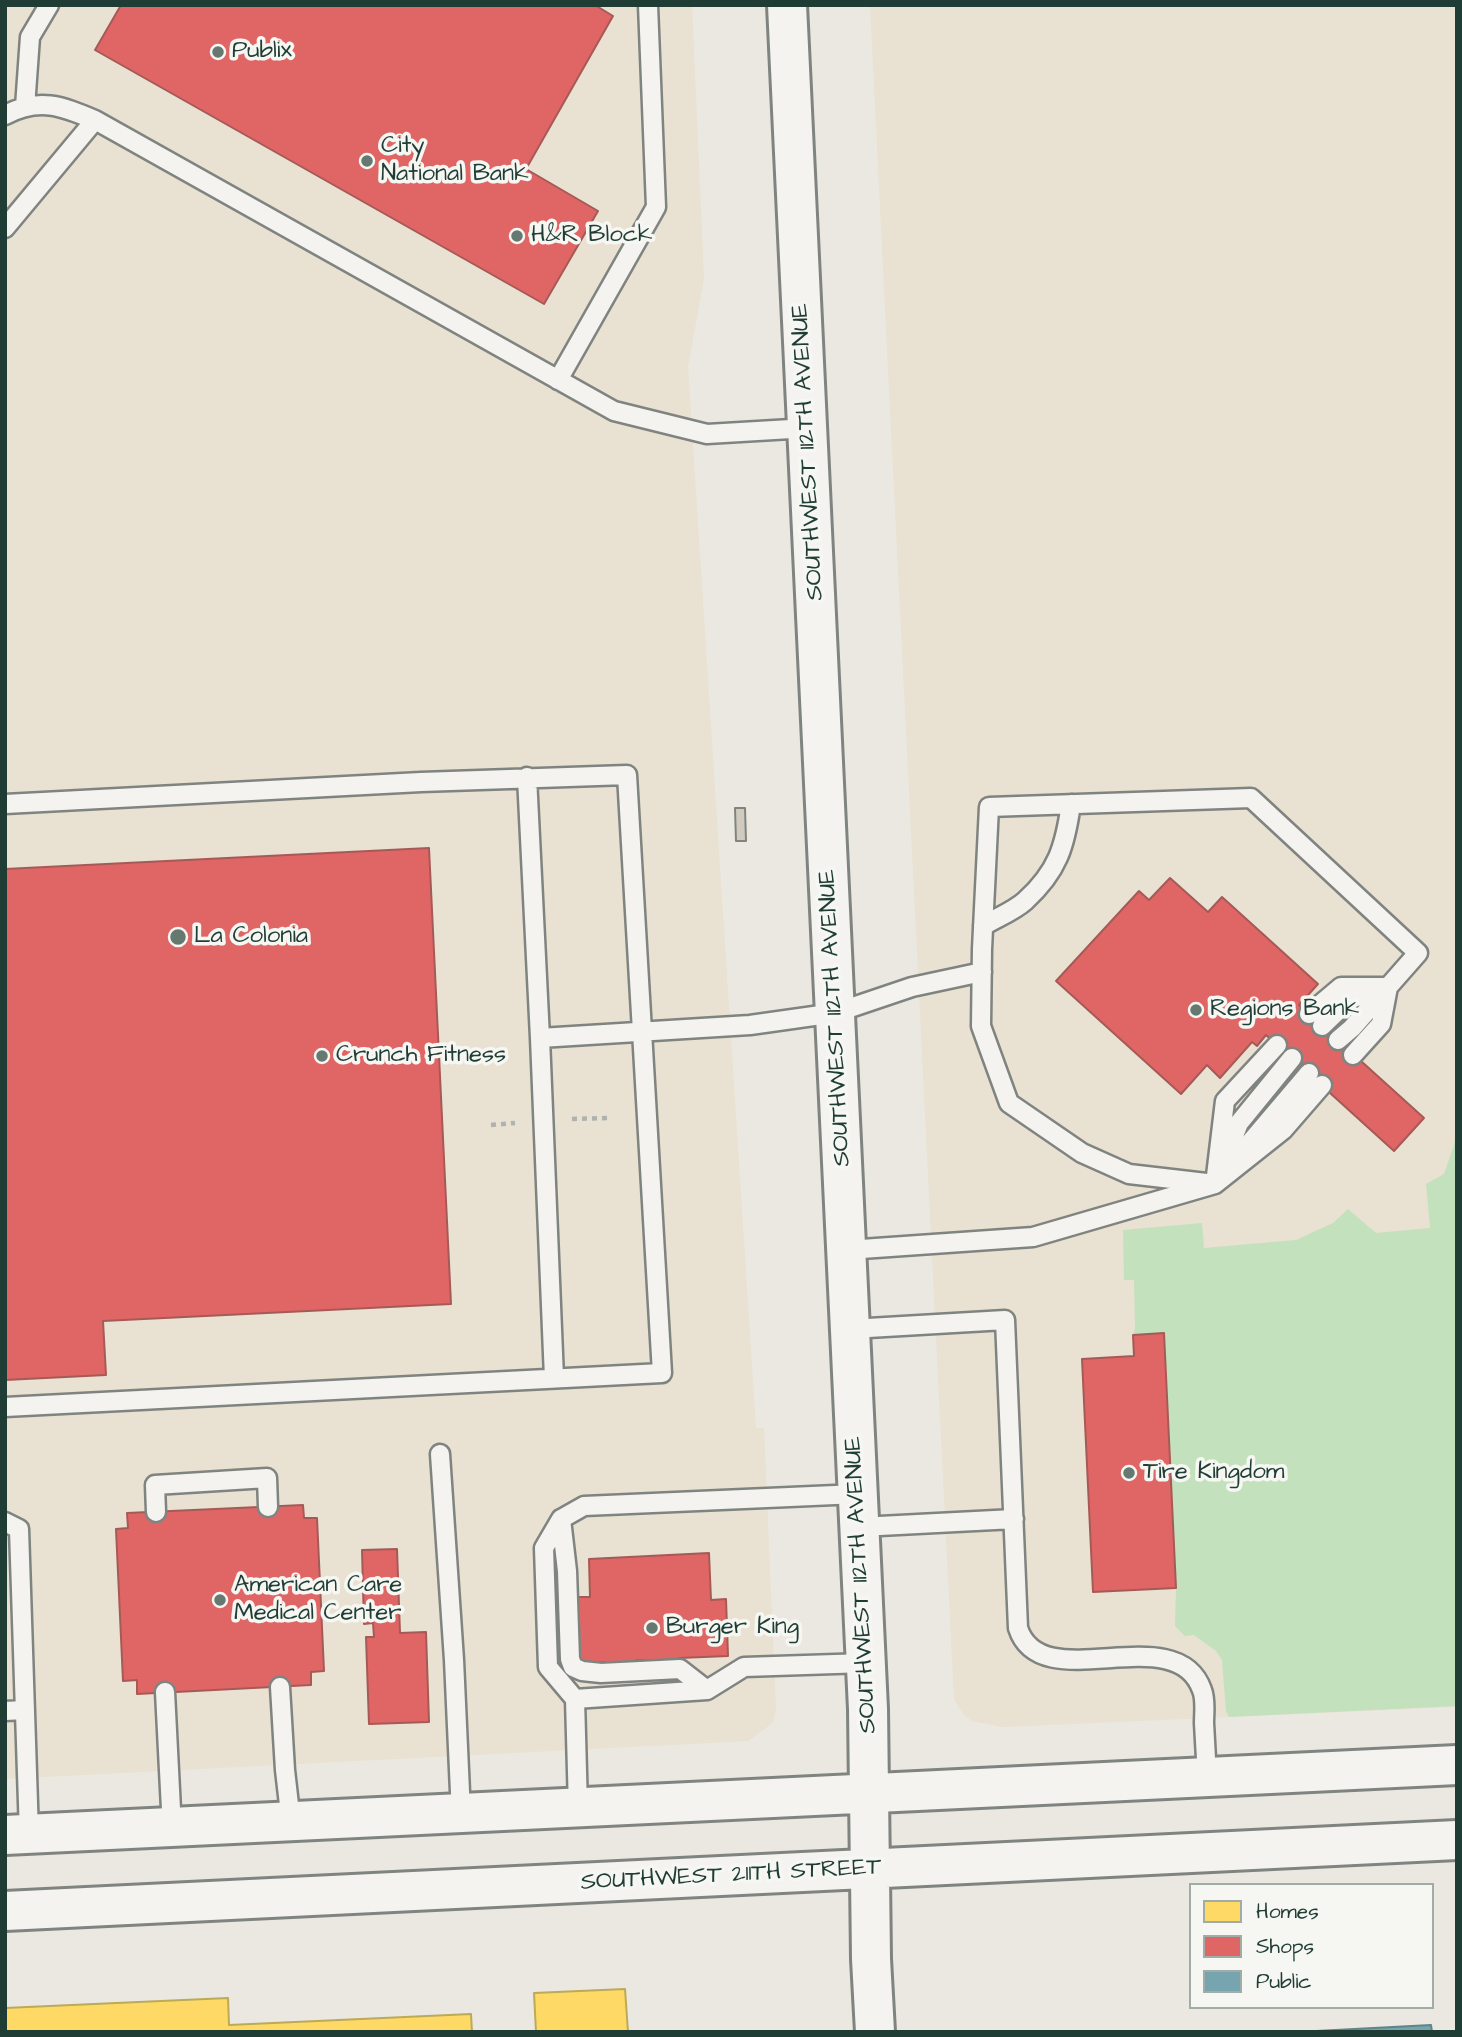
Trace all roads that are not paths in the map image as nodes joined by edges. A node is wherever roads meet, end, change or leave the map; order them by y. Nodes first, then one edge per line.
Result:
1 (48, 5) edge
2 (648, 5) edge
3 (787, 5) edge
4 (25, 107) junction
5 (5, 115) edge
6 (95, 120) junction
7 (5, 228) edge
8 (558, 380) junction
9 (808, 428) junction
10 (527, 777) junction
11 (5, 804) edge
12 (1071, 804) junction
13 (983, 926) junction
14 (982, 972) junction
15 (1388, 987) junction
16 (835, 1013) junction
17 (1316, 1020) dead end
18 (641, 1032) junction
19 (540, 1038) junction
20 (1338, 1041) dead end
21 (1277, 1045) dead end
22 (1353, 1055) dead end
23 (1292, 1058) dead end
24 (1315, 1079) dead end
25 (1215, 1184) junction
26 (847, 1250) junction
27 (850, 1329) junction
28 (554, 1378) junction
29 (5, 1407) edge
30 (440, 1454) dead end
31 (268, 1507) dead end
32 (859, 1510) junction
33 (156, 1513) dead end
34 (561, 1519) junction
35 (1014, 1519) junction
36 (5, 1522) edge
37 (866, 1663) junction
38 (280, 1687) dead end
39 (707, 1690) junction
40 (165, 1692) dead end
41 (575, 1699) junction
42 (24, 1710) junction
43 (5, 1712) edge
44 (1457, 1765) edge
45 (1207, 1777) junction
46 (871, 1792) junction
47 (578, 1808) junction
48 (461, 1814) junction
49 (291, 1822) junction
50 (172, 1829) junction
51 (17, 1835) edge
52 (1457, 1840) edge
53 (870, 1869) junction
54 (5, 1911) edge
55 (876, 2032) edge

1 - 4 lane
2 - 8 lane
3 - 9 main road, SOUTHWEST 112TH AVENUE
4 - 5 lane
4 - 6 lane
6 - 7 lane
6 - 8 lane
8 - 9 lane
9 - 16 main road, SOUTHWEST 112TH AVENUE
10 - 11 lane
10 - 18 lane
10 - 19 lane
12 - 13 lane
12 - 13 lane
12 - 15 lane
13 - 14 lane
14 - 16 lane
14 - 25 lane
15 - 17 lane
15 - 20 lane
15 - 22 lane
16 - 18 lane
16 - 26 main road, SOUTHWEST 112TH AVENUE
18 - 19 lane
18 - 28 lane
19 - 28 lane
21 - 25 lane
23 - 25 lane
24 - 25 lane
25 - 26 lane
26 - 27 main road, SOUTHWEST 112TH AVENUE
27 - 32 main road, SOUTHWEST 112TH AVENUE
27 - 35 lane
28 - 29 lane
30 - 48 lane
31 - 33 lane
32 - 34 lane
32 - 35 lane
32 - 37 main road, SOUTHWEST 112TH AVENUE
34 - 39 lane
34 - 41 lane
35 - 45 lane
36 - 42 lane
37 - 39 lane
37 - 46 main road, SOUTHWEST 112TH AVENUE
38 - 49 lane
39 - 41 lane
40 - 50 lane
41 - 47 lane
42 - 43 lane
42 - 51 lane
44 - 45 main road
45 - 46 main road
46 - 47 main road
46 - 53 main road, SOUTHWEST 112TH AVENUE
47 - 48 main road
48 - 49 main road
49 - 50 main road
50 - 51 main road
52 - 53 main road, SOUTHWEST 211TH STREET
53 - 54 main road, SOUTHWEST 211TH STREET
53 - 55 main road, SOUTHWEST 112TH AVENUE

